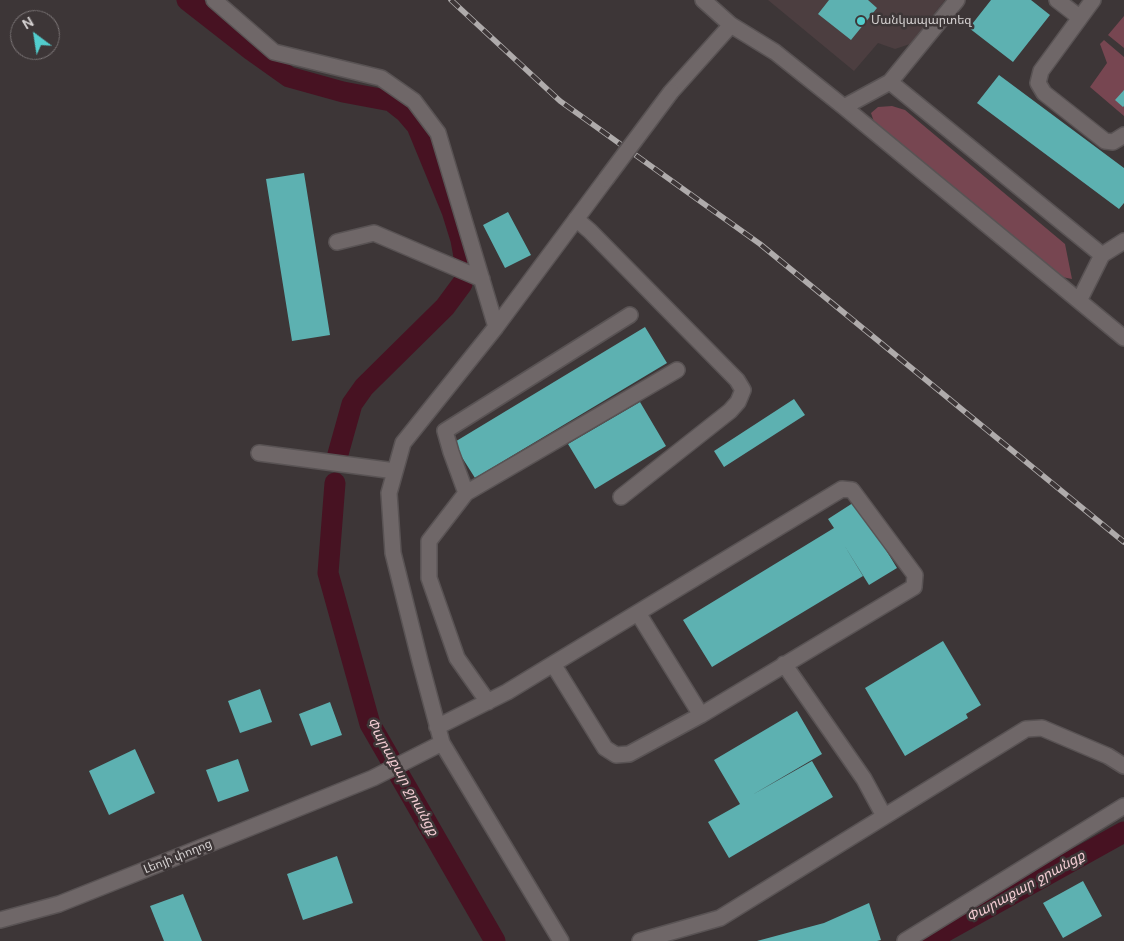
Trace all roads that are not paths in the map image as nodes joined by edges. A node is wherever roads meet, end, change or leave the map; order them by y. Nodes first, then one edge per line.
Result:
1 (214, 0) edge
2 (703, 0) edge
3 (957, 0) edge
4 (1057, 0) edge
5 (1093, 0) edge
6 (1079, 17) junction
7 (731, 25) junction
8 (890, 82) junction
9 (844, 107) junction
10 (1124, 135) edge
11 (576, 219) junction
12 (1124, 241) edge
13 (337, 242) dead end
14 (1102, 255) junction
15 (482, 279) junction
16 (1080, 301) junction
17 (630, 315) dead end
18 (496, 326) junction
19 (1124, 338) edge
20 (677, 370) dead end
21 (259, 453) dead end
22 (395, 471) junction
23 (466, 493) junction
24 (621, 497) dead end
25 (638, 613) junction
26 (553, 664) junction
27 (784, 664) junction
28 (488, 702) junction
29 (701, 715) junction
30 (438, 727) junction
31 (442, 743) junction
32 (1124, 766) edge
33 (1124, 806) edge
34 (884, 816) junction
35 (0, 920) edge
36 (561, 941) edge
37 (640, 941) edge
38 (905, 941) edge

1 - 15 street
2 - 7 street
3 - 8 street
4 - 6 street
5 - 6 street
6 - 10 street
7 - 9 street
7 - 11 street, bridge
8 - 9 street
8 - 14 street
9 - 16 street
11 - 18 street
11 - 24 street
12 - 14 street
13 - 15 street
14 - 16 street
15 - 18 street
16 - 19 street
17 - 23 street
18 - 22 street
20 - 23 street
21 - 22 street
22 - 30 street
23 - 28 street
25 - 26 street
25 - 27 street
25 - 29 street
26 - 28 street
26 - 29 street
27 - 29 street
27 - 34 street
28 - 30 street
30 - 31 street
31 - 35 street, Լեոյի փողոց
31 - 36 street
32 - 34 street
33 - 38 street
34 - 37 street

